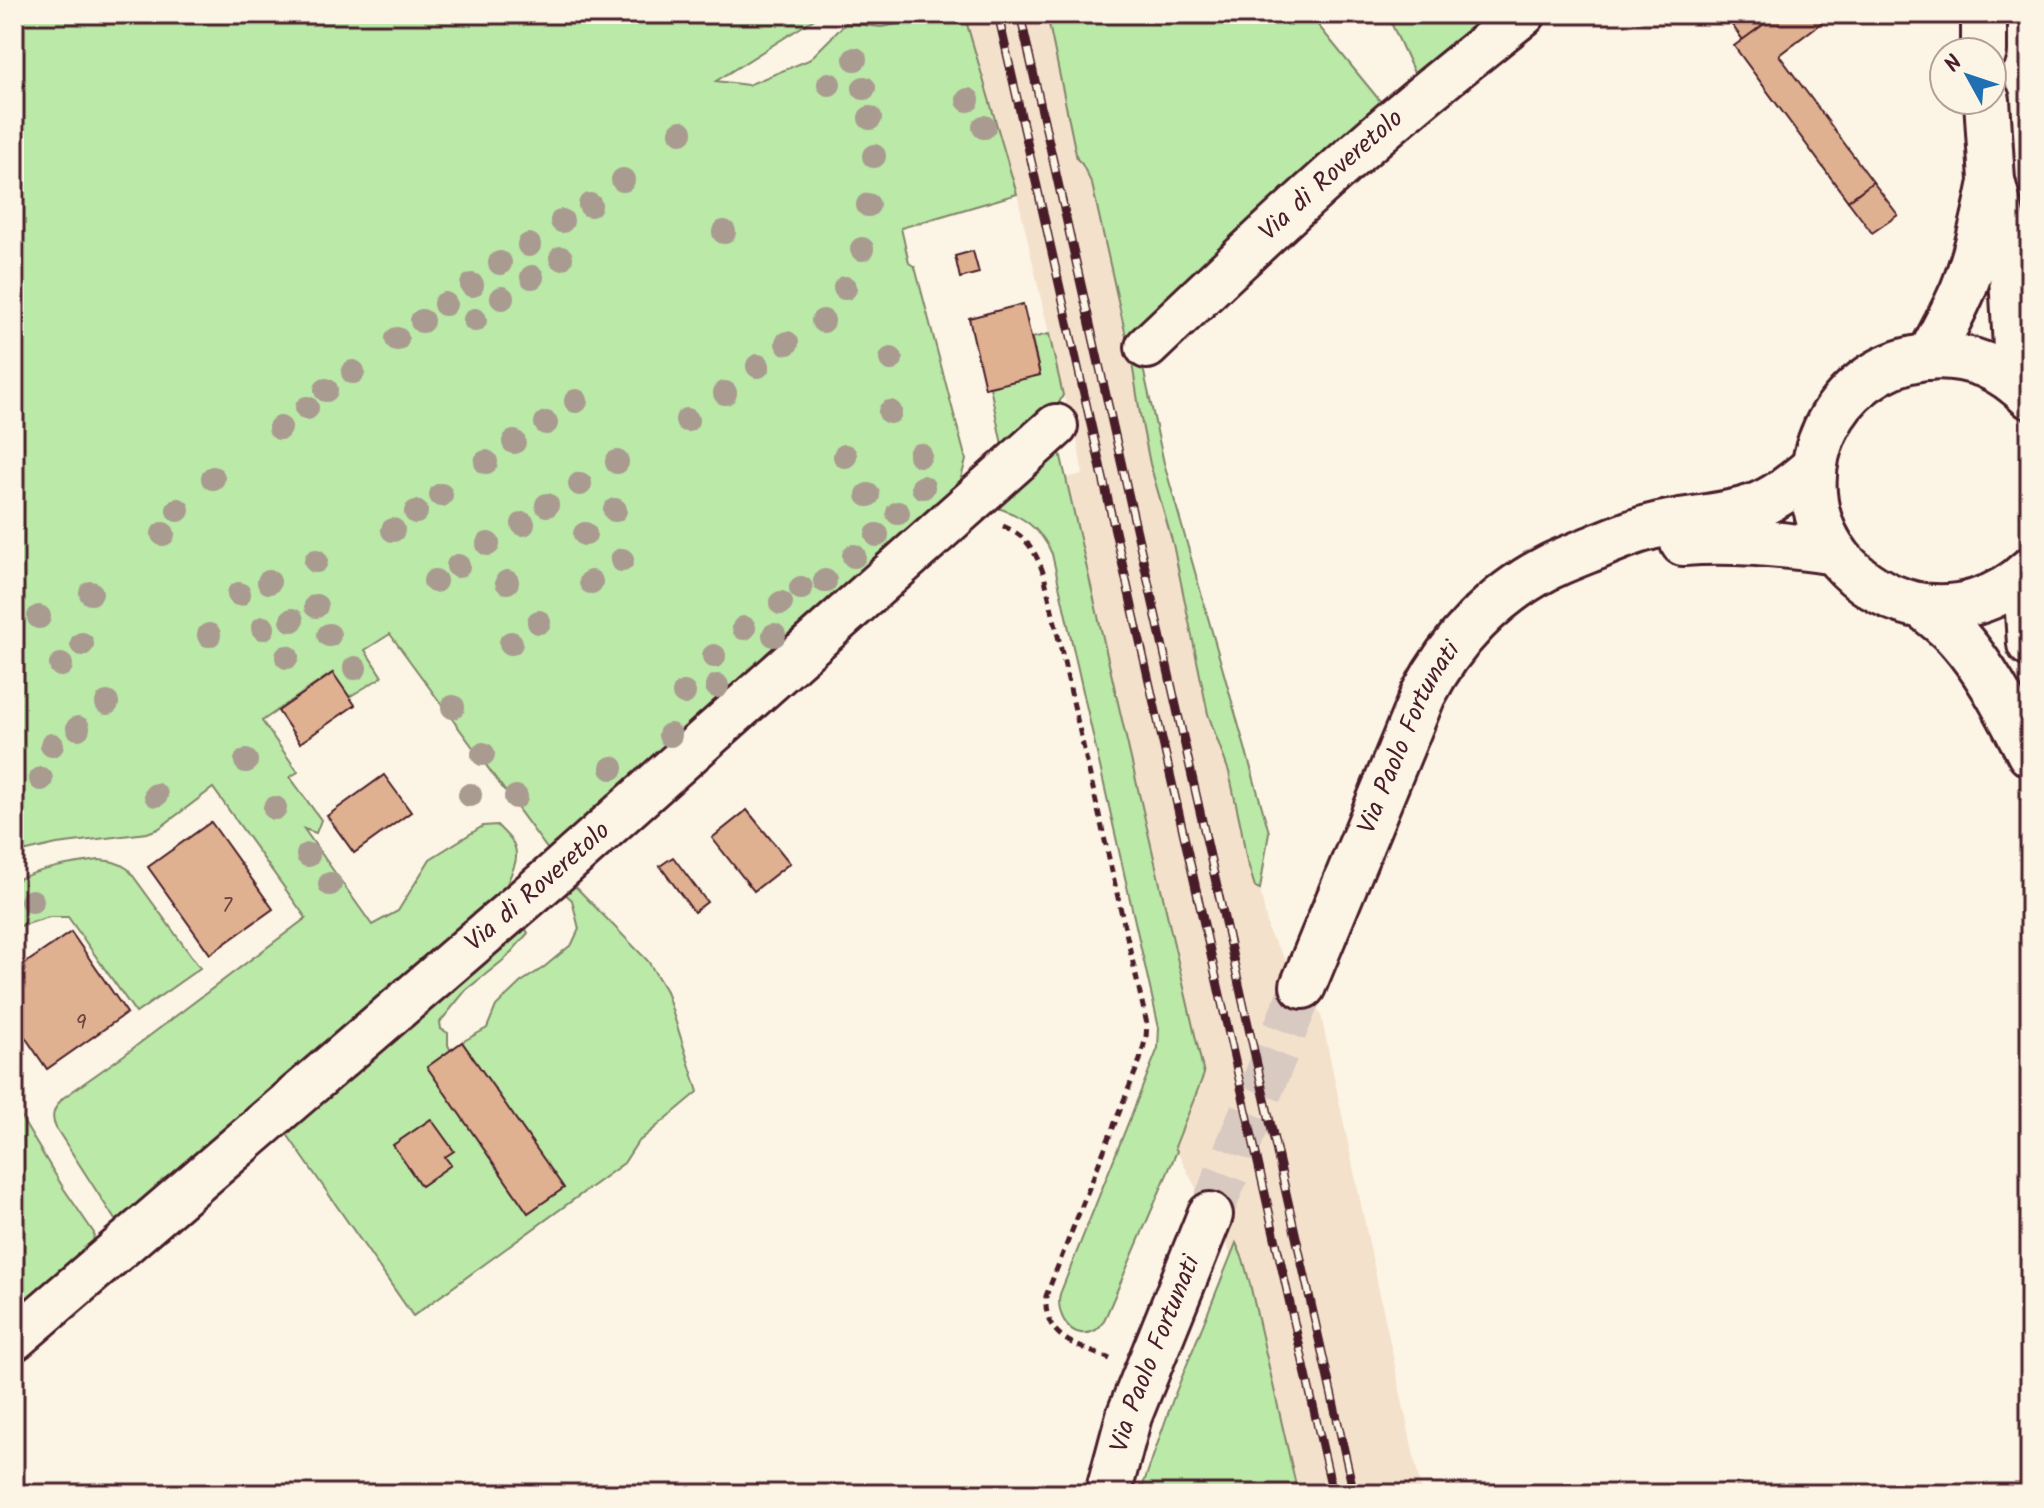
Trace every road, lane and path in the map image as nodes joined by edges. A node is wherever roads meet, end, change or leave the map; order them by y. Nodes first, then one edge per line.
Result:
1 (1524, 14) edge
2 (1988, 116) edge
3 (1992, 180) junction
4 (1147, 347) dead end
5 (1929, 357) junction
6 (2024, 390) edge
7 (1056, 426) dead end
8 (1814, 467) junction
9 (940, 531) junction
10 (1589, 550) junction
11 (1835, 552) junction
12 (2030, 570) edge
13 (2030, 587) edge
14 (1922, 606) junction
15 (2030, 644) edge
16 (2030, 754) edge
17 (1303, 986) tunnel mouth
18 (1210, 1215) tunnel mouth
19 (14, 1339) edge
20 (1111, 1359) dead end
21 (1108, 1494) edge

1 - 4 street, Via di Roveretolo
2 - 3 main road
3 - 5 main road
3 - 6 main road
5 - 6 main road
5 - 8 main road
7 - 9 street, Via di Roveretolo
8 - 10 main road, Via Paolo Fortunati
8 - 11 main road
9 - 19 street, Via di Roveretolo
9 - 20 path
10 - 11 main road, Via Paolo Fortunati
10 - 17 main road, Via Paolo Fortunati
11 - 14 main road
12 - 14 main road
13 - 15 main road
14 - 16 main road
18 - 21 main road, Via Paolo Fortunati

